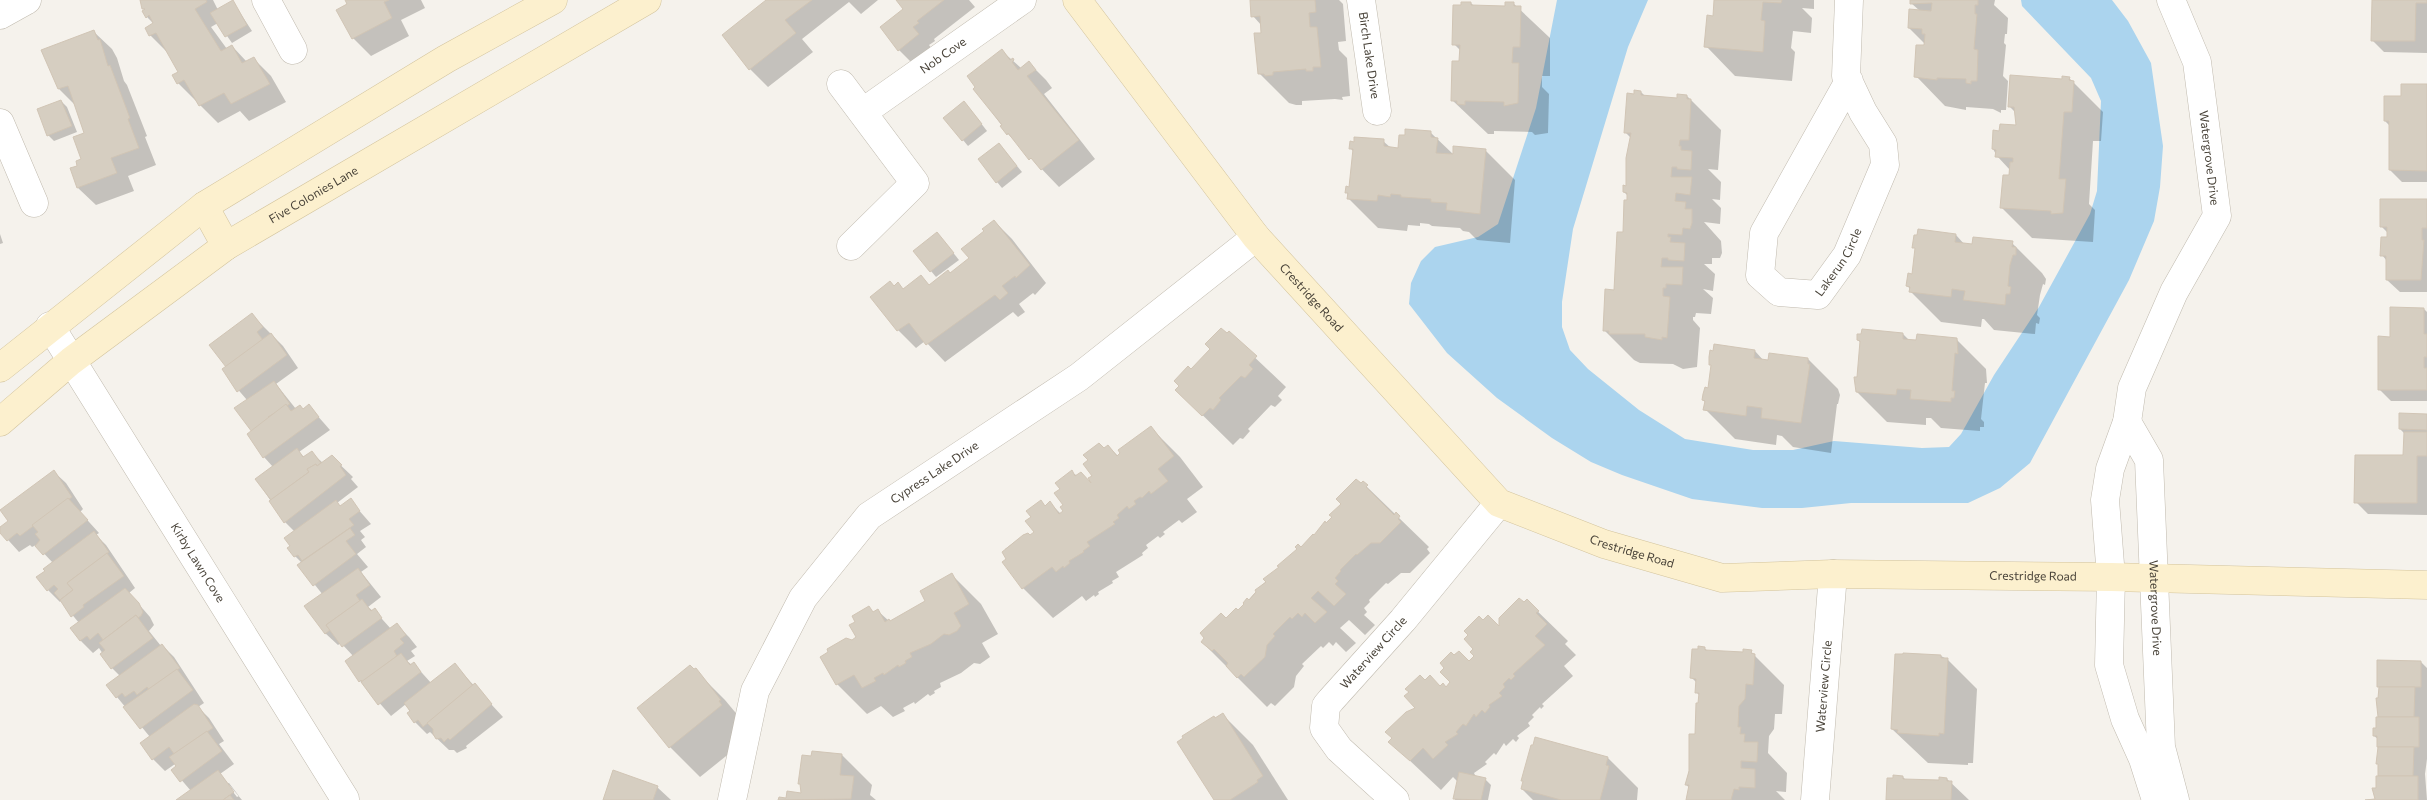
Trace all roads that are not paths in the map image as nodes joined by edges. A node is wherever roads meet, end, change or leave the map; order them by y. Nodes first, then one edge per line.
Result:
1 (27, 0) edge
2 (266, 0) edge
3 (553, 0) edge
4 (648, 0) edge
5 (1022, 0) edge
6 (1077, 0) edge
7 (1361, 0) edge
8 (1849, 0) edge
9 (2171, 0) edge
10 (0, 15) edge
11 (293, 50) dead end
12 (1848, 81) junction
13 (841, 84) dead end
14 (1377, 111) dead end
15 (863, 112) junction
16 (0, 123) edge
17 (34, 203) dead end
18 (204, 206) junction
19 (1256, 236) junction
20 (226, 246) junction
21 (851, 246) dead end
22 (50, 326) junction
23 (72, 361) junction
24 (0, 368) edge
25 (0, 422) edge
26 (2127, 422) junction
27 (1499, 503) junction
28 (1833, 574) junction
29 (2110, 577) junction
30 (2152, 579) junction
31 (2427, 585) edge
32 (345, 799) edge
33 (732, 800) edge
34 (1395, 800) edge
35 (1815, 800) edge
36 (2156, 800) edge
37 (2176, 800) edge

1 - 10 street
2 - 11 street
3 - 18 street
4 - 20 street, Five Colonies Lane
5 - 15 street, Nob Cove
6 - 19 street, Crestridge Road
7 - 14 street, Birch Lake Drive
8 - 12 street, Lakerun Circle
9 - 26 street, Watergrove Drive
12 - 12 street, Lakerun Circle
13 - 15 street
15 - 21 street
16 - 17 street
18 - 20 street
18 - 22 street
19 - 27 street, Crestridge Road
19 - 33 street, Cypress Lake Drive
20 - 23 street, Five Colonies Lane
22 - 23 street, Kirby Lawn Cove
22 - 24 street
23 - 25 street, Five Colonies Lane
23 - 32 street, Kirby Lawn Cove
26 - 29 street, Watergrove Drive
26 - 30 street, Watergrove Drive
27 - 28 street, Crestridge Road
27 - 34 street, Waterview Circle
28 - 29 street, Crestridge Road
28 - 35 street, Waterview Circle
29 - 30 street, Crestridge Road
29 - 36 street, Watergrove Drive
30 - 31 street, Crestridge Road
30 - 37 street, Watergrove Drive

